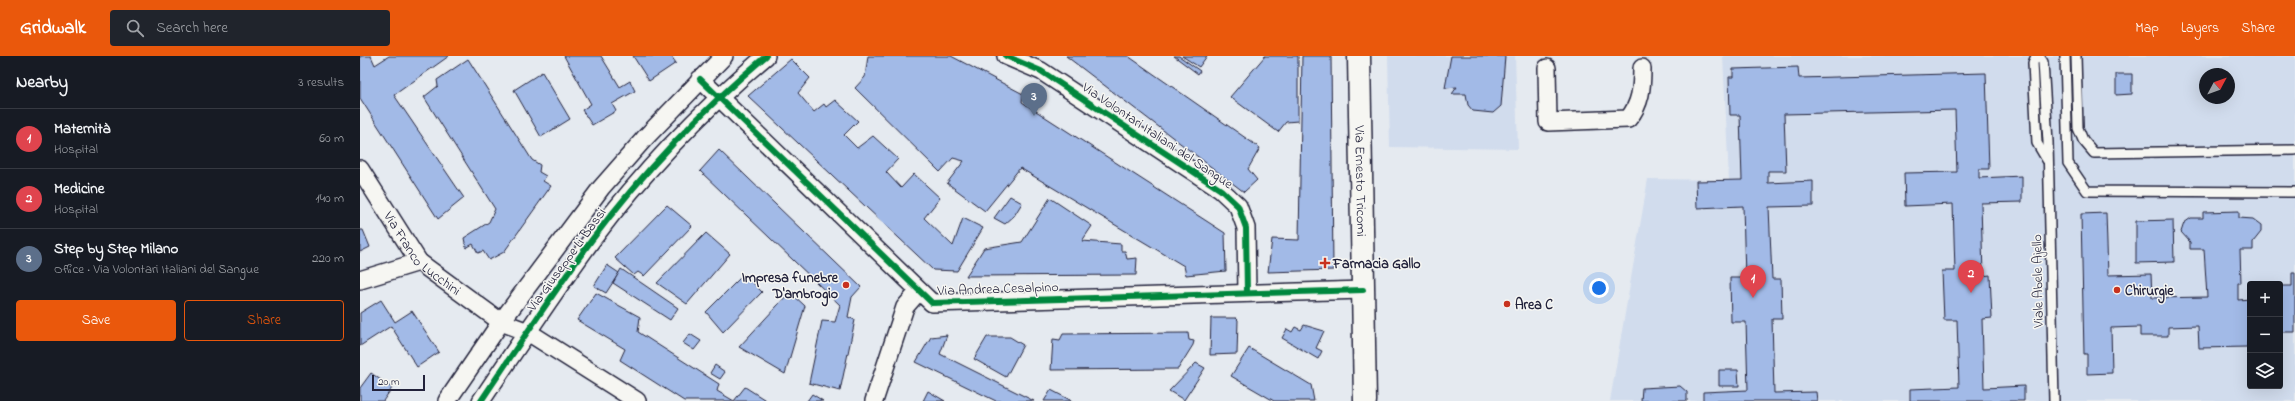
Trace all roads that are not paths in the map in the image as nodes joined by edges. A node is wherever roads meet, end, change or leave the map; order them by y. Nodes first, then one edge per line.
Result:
1 (724, 56) edge
2 (766, 56) edge
3 (1006, 56) edge
4 (1359, 56) edge
5 (2038, 56) edge
6 (2065, 56) edge
7 (2076, 56) edge
8 (1547, 68) dead end
9 (1642, 68) dead end
10 (700, 78) junction
11 (719, 97) junction
12 (2083, 140) junction
13 (2067, 147) junction
14 (2295, 150) edge
15 (360, 169) edge
16 (2295, 192) edge
17 (419, 262) junction
18 (360, 280) edge
19 (1363, 290) junction
20 (920, 291) junction
21 (1247, 293) junction
22 (501, 322) junction
23 (528, 332) junction
24 (447, 401) edge
25 (481, 401) edge
26 (637, 401) edge
27 (874, 401) edge
28 (1365, 401) edge
29 (2054, 401) edge

1 - 10 street, Via Giuseppe Li Bassi
2 - 11 street, Via Giuseppe Li Bassi
3 - 21 street, Via Volontari Italiani del Sangue
4 - 19 street, Via Ernesto Tricomi
5 - 29 lane, Viale Abele Ajello
6 - 13 lane
7 - 12 lane
8 - 9 street
10 - 11 street, Via Andrea Cesalpino
10 - 22 street, Via Giuseppe Li Bassi
11 - 20 street, Via Andrea Cesalpino
11 - 23 street, Via Giuseppe Li Bassi
12 - 13 lane
12 - 14 lane
13 - 16 lane
15 - 17 street, Via Franco Lucchini
17 - 18 street
17 - 22 street, Via Franco Lucchini
19 - 21 street, Via Andrea Cesalpino
19 - 28 street, Via Ernesto Tricomi
20 - 21 street, Via Andrea Cesalpino
20 - 27 street
22 - 23 street, Via Franco Lucchini
22 - 24 street, Via Giuseppe Li Bassi
23 - 25 street, Via Giuseppe Li Bassi
23 - 26 street, Via Franco Lucchini

